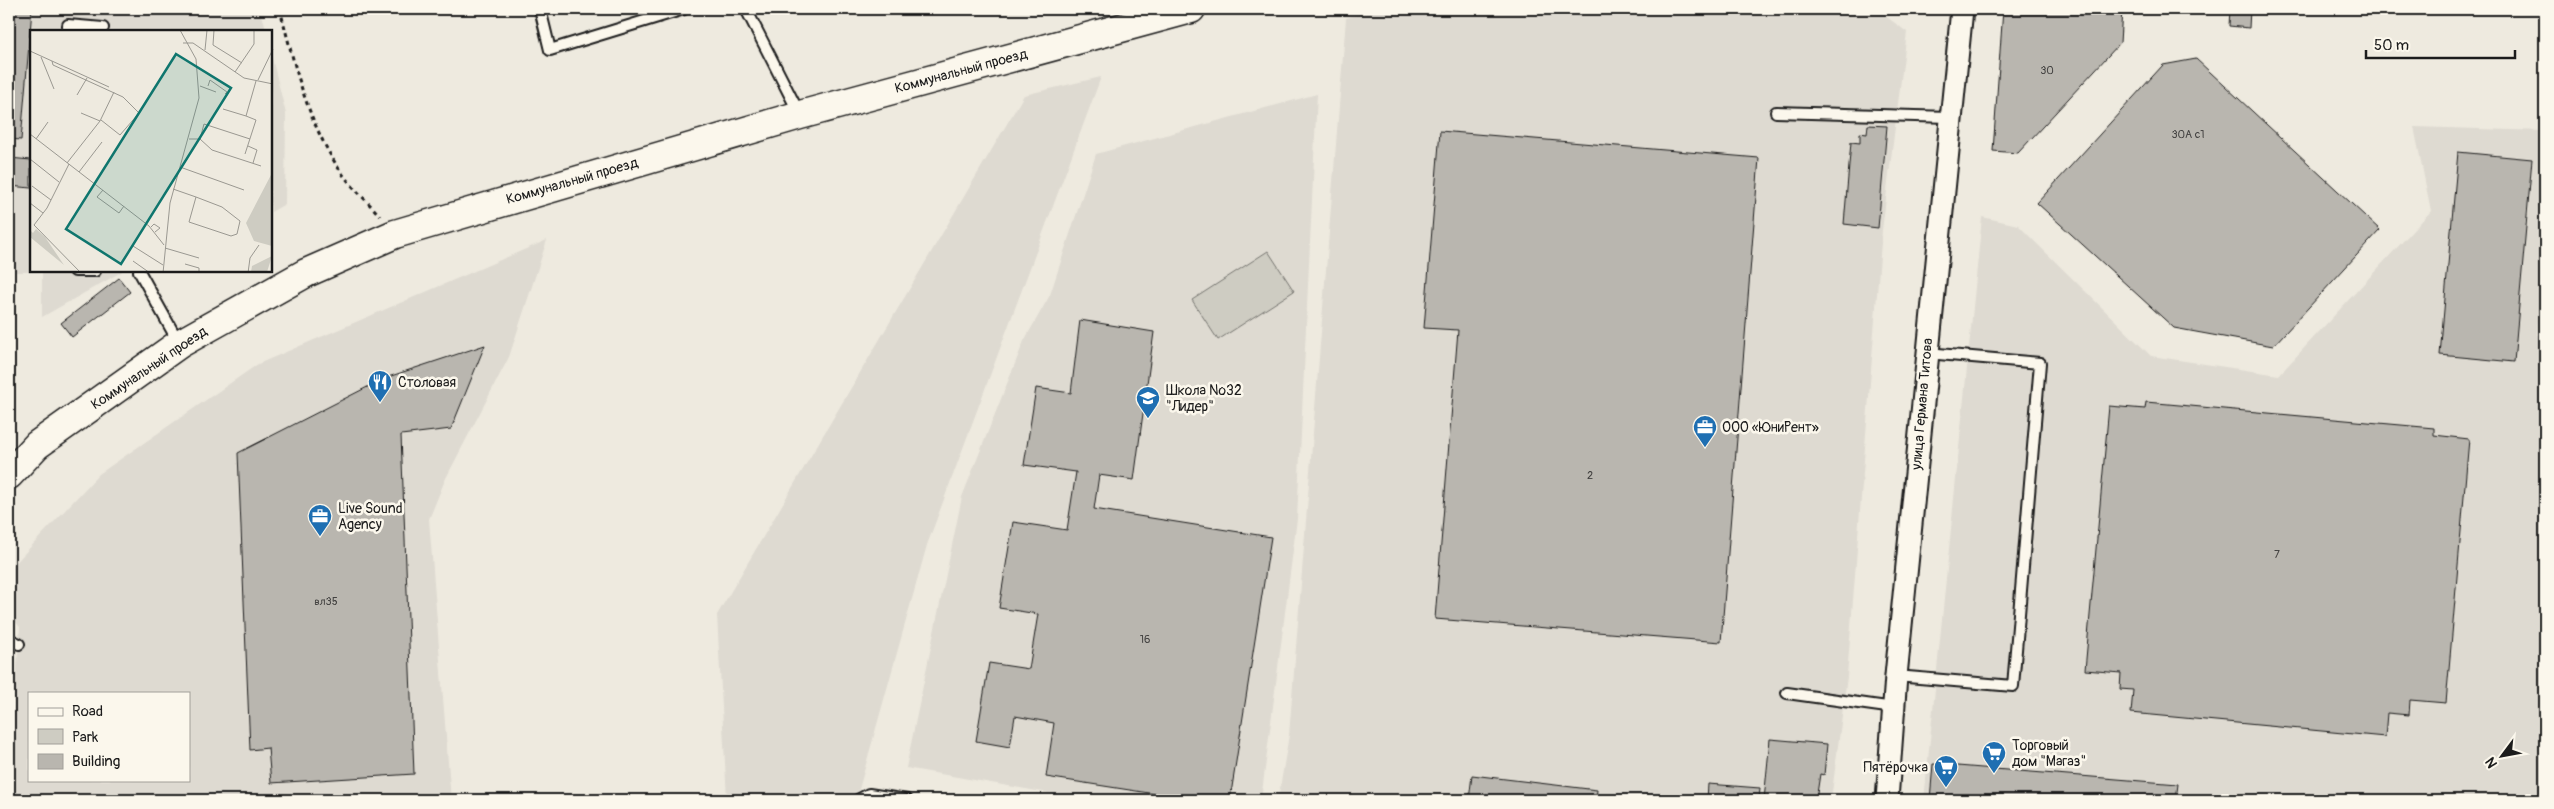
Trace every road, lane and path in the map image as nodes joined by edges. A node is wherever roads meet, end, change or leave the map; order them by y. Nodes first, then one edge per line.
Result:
1 (280, 9) edge
2 (540, 9) edge
3 (684, 9) edge
4 (746, 9) edge
5 (1191, 9) edge
6 (1962, 9) edge
7 (1157, 13) edge
8 (103, 28) dead end
9 (68, 30) edge
10 (1776, 112) dead end
11 (800, 115) junction
12 (1950, 117) junction
13 (395, 234) junction
14 (141, 272) edge
15 (179, 344) junction
16 (1927, 353) junction
17 (9, 475) edge
18 (1896, 676) junction
19 (1787, 693) dead end
20 (1894, 708) junction
21 (858, 800) edge
22 (907, 800) edge
23 (1886, 800) edge

1 - 13 path
2 - 3 lane
4 - 11 lane
5 - 7 street, Коммунальный проезд
6 - 12 street, улица Германа Титова
7 - 11 street, Коммунальный проезд
8 - 9 lane
10 - 12 lane
11 - 13 street, Коммунальный проезд
12 - 16 street, улица Германа Титова
13 - 15 street, Коммунальный проезд
14 - 15 lane
15 - 17 street, Коммунальный проезд
16 - 18 street, улица Германа Титова
16 - 18 lane
18 - 20 street, улица Германа Титова
19 - 20 lane
20 - 23 street, улица Германа Титова
21 - 22 lane

